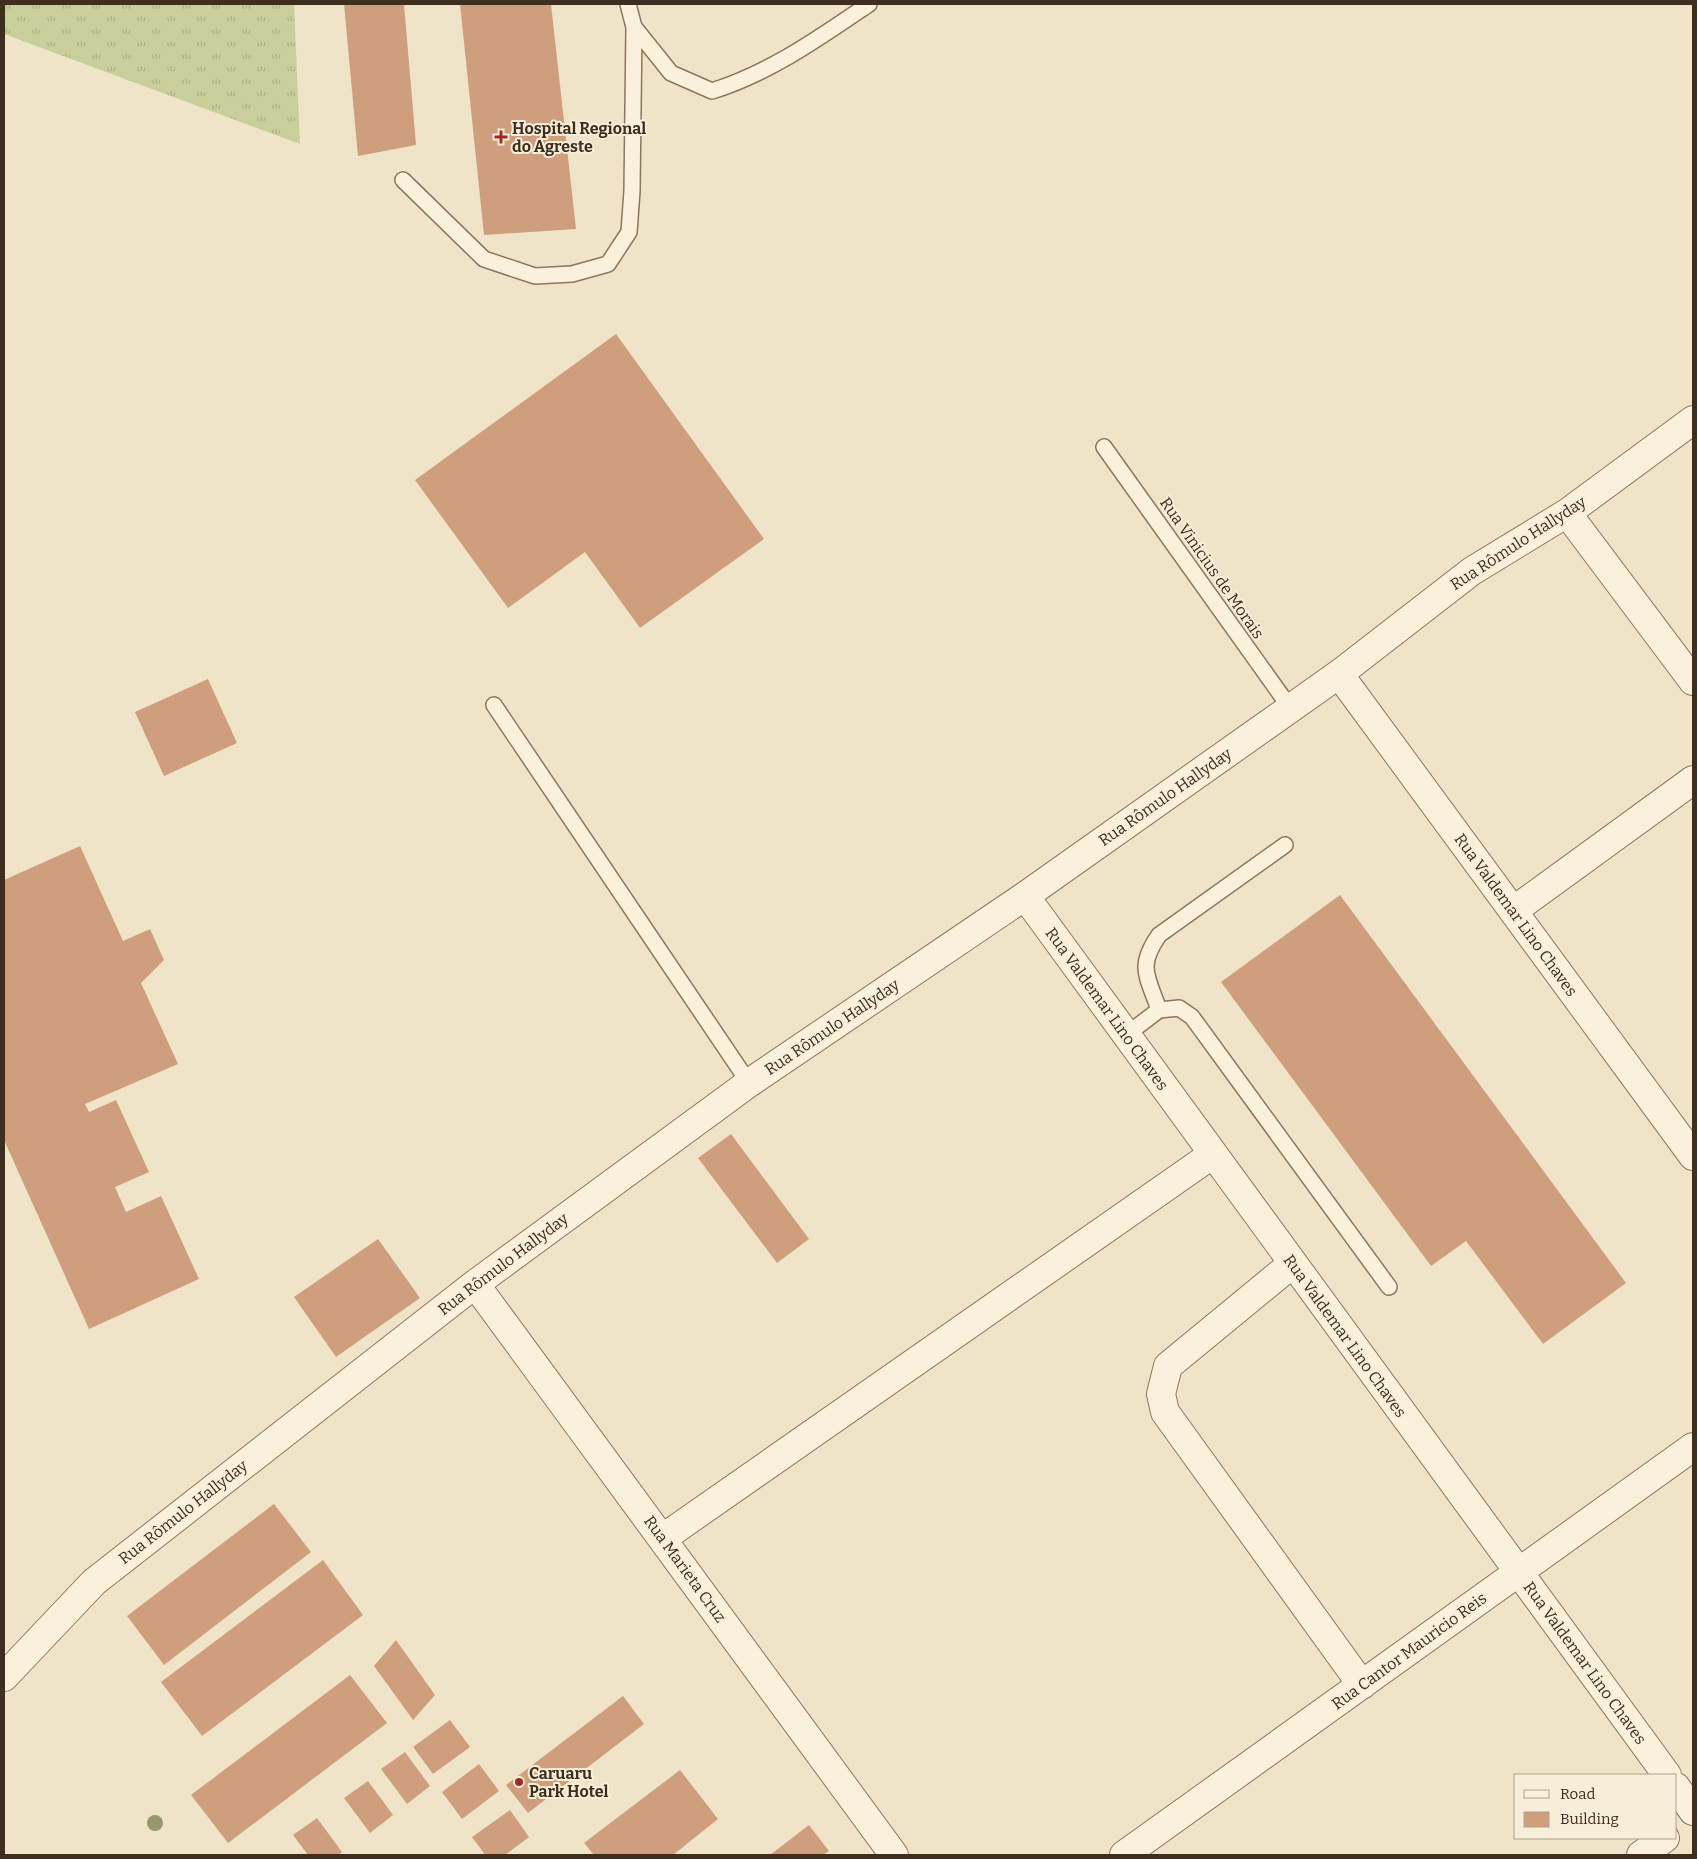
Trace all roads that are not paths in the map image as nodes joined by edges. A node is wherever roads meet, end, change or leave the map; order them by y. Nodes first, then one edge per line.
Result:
1 (628, 4) edge
2 (869, 4) edge
3 (634, 27) junction
4 (403, 180) dead end
5 (1693, 420) edge
6 (1104, 447) dead end
7 (1567, 513) junction
8 (1340, 674) junction
9 (1693, 681) edge
10 (494, 705) dead end
11 (1291, 709) junction
12 (1693, 780) edge
13 (1285, 845) dead end
14 (1025, 896) junction
15 (1513, 911) junction
16 (1159, 1010) junction
17 (1126, 1035) junction
18 (750, 1083) junction
19 (1690, 1143) edge
20 (1212, 1154) junction
21 (1292, 1264) junction
22 (475, 1284) junction
23 (1389, 1286) dead end
24 (1693, 1447) edge
25 (663, 1538) junction
26 (1518, 1573) junction
27 (4, 1677) edge
28 (1362, 1685) junction
29 (1666, 1774) edge
30 (1677, 1788) edge
31 (1693, 1811) edge
32 (1693, 1818) edge
33 (1677, 1829) edge
34 (1664, 1839) edge
35 (894, 1855) edge
36 (1124, 1855) edge
37 (1641, 1855) edge

1 - 3 lane
2 - 3 lane
3 - 4 lane
5 - 7 street, Rua Rômulo Hallyday
6 - 11 lane, Rua Vinicius de Morais
7 - 8 street, Rua Rômulo Hallyday
7 - 9 street
8 - 11 street, Rua Rômulo Hallyday
8 - 15 street, Rua Valdemar Lino Chaves
10 - 18 lane
11 - 14 street, Rua Rômulo Hallyday
12 - 15 street
13 - 16 lane
14 - 17 street, Rua Valdemar Lino Chaves
14 - 18 street, Rua Rômulo Hallyday
15 - 19 street, Rua Valdemar Lino Chaves
16 - 17 lane
16 - 23 lane
17 - 20 street, Rua Valdemar Lino Chaves
18 - 22 street, Rua Rômulo Hallyday
20 - 21 street, Rua Valdemar Lino Chaves
20 - 25 street
21 - 26 street, Rua Valdemar Lino Chaves
21 - 28 street
22 - 25 street, Rua Marieta Cruz
22 - 27 street, Rua Rômulo Hallyday
24 - 26 street, Rua Cantor Mauricio Reis
25 - 35 street, Rua Marieta Cruz
26 - 28 street, Rua Cantor Mauricio Reis
26 - 29 street, Rua Valdemar Lino Chaves
28 - 36 street, Rua Cantor Mauricio Reis
30 - 31 street
32 - 33 street
34 - 37 street

